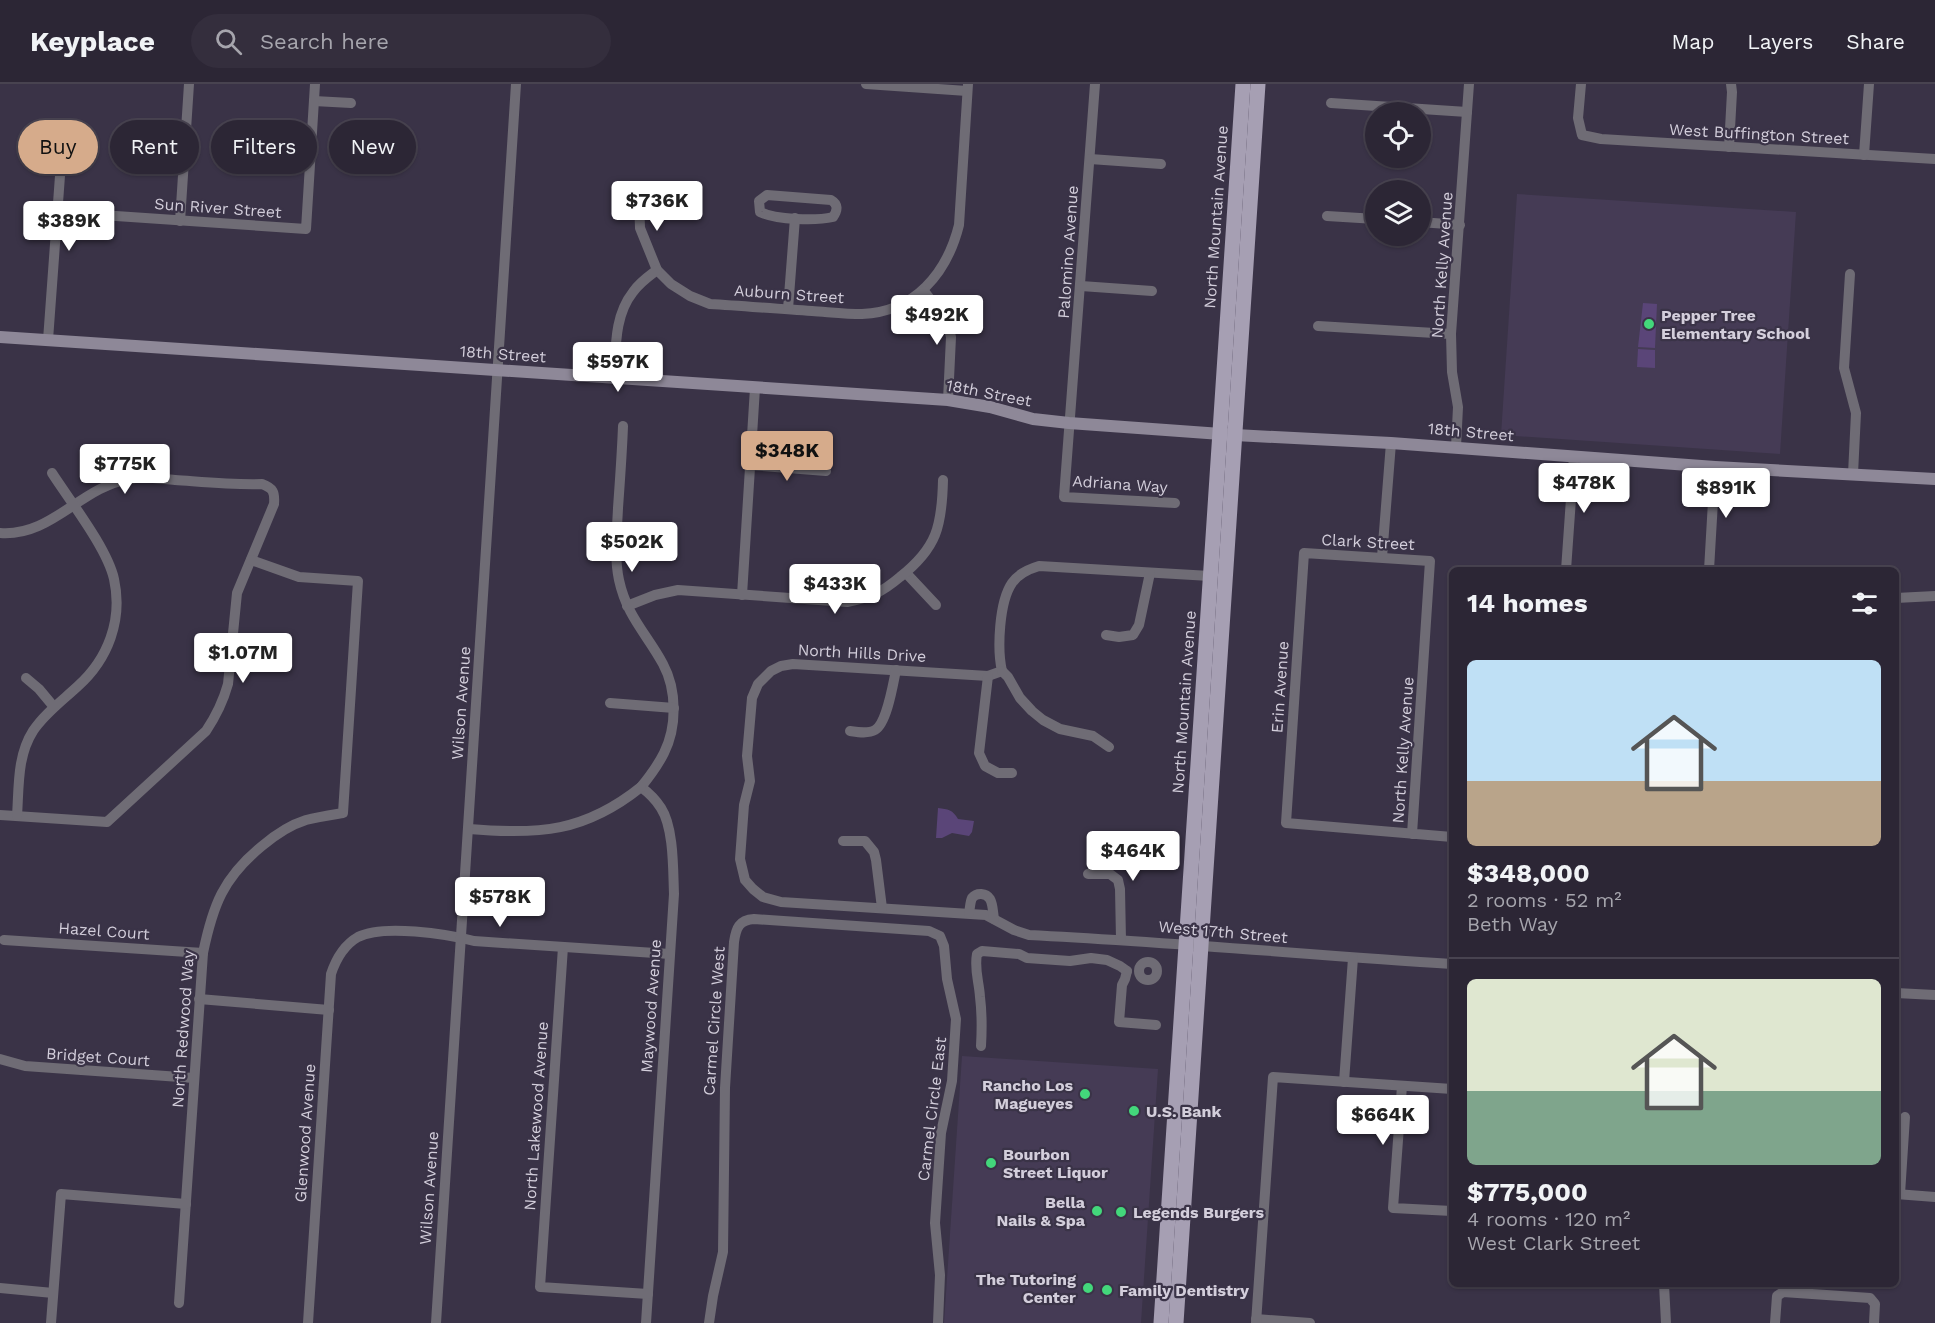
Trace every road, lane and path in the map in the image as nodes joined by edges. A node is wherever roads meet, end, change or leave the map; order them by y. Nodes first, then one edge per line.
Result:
1 (189, 84) edge
2 (315, 84) edge
3 (516, 84) edge
4 (866, 84) edge
5 (1095, 84) edge
6 (1243, 84) edge
7 (1258, 84) edge
8 (1470, 84) edge
9 (1581, 84) edge
10 (1731, 84) edge
11 (1869, 84) edge
12 (967, 88) edge
13 (314, 101) junction
14 (351, 103) dead end
15 (1331, 103) dead end
16 (1467, 112) junction
17 (1729, 147) junction
18 (1864, 154) junction
19 (1090, 159) junction
20 (1935, 159) edge
21 (1161, 164) dead end
22 (60, 174) edge
23 (639, 198) dead end
24 (57, 212) junction
25 (1327, 216) dead end
26 (795, 218) junction
27 (1365, 218) edge
28 (180, 221) junction
29 (1431, 223) edge
30 (1460, 225) junction
31 (657, 270) junction
32 (1850, 274) dead end
33 (1081, 286) junction
34 (924, 291) junction
35 (1152, 291) dead end
36 (788, 309) junction
37 (1318, 326) dead end
38 (1451, 334) junction
39 (0, 337) edge
40 (48, 340) junction
41 (497, 370) junction
42 (614, 378) junction
43 (755, 388) junction
44 (948, 400) junction
45 (1069, 423) junction
46 (623, 426) dead end
47 (1228, 434) junction
48 (1391, 442) junction
49 (1456, 447) junction
50 (1574, 456) junction
51 (750, 465) junction
52 (1715, 466) junction
53 (826, 471) dead end
54 (52, 473) dead end
55 (1852, 474) junction
56 (1935, 479) edge
57 (944, 480) dead end
58 (1175, 503) dead end
59 (73, 506) junction
60 (0, 533) edge
61 (1304, 553) joint
62 (1382, 558) junction
63 (250, 560) junction
64 (1430, 561) joint
65 (1566, 567) edge
66 (1709, 567) edge
67 (906, 573) junction
68 (1150, 573) junction
69 (1210, 576) junction
70 (742, 595) junction
71 (1935, 596) edge
72 (1899, 598) edge
73 (936, 605) dead end
74 (627, 606) junction
75 (1106, 635) dead end
76 (896, 670) junction
77 (1002, 671) junction
78 (988, 676) junction
79 (26, 678) dead end
80 (609, 703) dead end
81 (54, 707) junction
82 (674, 708) junction
83 (850, 731) dead end
84 (1109, 747) dead end
85 (1012, 773) dead end
86 (641, 787) junction
87 (0, 814) edge
88 (17, 816) junction
89 (469, 829) junction
90 (1412, 834) junction
91 (1449, 837) edge
92 (843, 841) dead end
93 (1088, 874) dead end
94 (882, 908) junction
95 (935, 911) joint
96 (969, 913) junction
97 (994, 919) junction
98 (940, 936) joint
99 (460, 937) junction
100 (4, 940) dead end
101 (1122, 940) junction
102 (1154, 942) junction
103 (563, 946) junction
104 (1194, 946) junction
105 (203, 953) junction
106 (670, 954) junction
107 (1353, 958) junction
108 (1151, 962) junction
109 (1449, 964) edge
110 (1132, 971) junction
111 (1899, 993) edge
112 (1935, 995) edge
113 (199, 999) junction
114 (329, 1010) junction
115 (1156, 1025) dead end
116 (981, 1046) dead end
117 (0, 1059) edge
118 (194, 1078) junction
119 (1344, 1082) junction
120 (1402, 1086) junction
121 (1449, 1089) edge
122 (1905, 1117) dead end
123 (1899, 1183) edge
124 (1176, 1186) junction
125 (1899, 1194) edge
126 (1935, 1197) edge
127 (186, 1203) junction
128 (1449, 1211) edge
129 (1664, 1287) edge
130 (0, 1288) edge
131 (53, 1293) junction
132 (648, 1294) junction
133 (179, 1303) dead end
134 (1256, 1321) edge
135 (51, 1323) edge
136 (308, 1323) edge
137 (436, 1323) edge
138 (646, 1323) edge
139 (709, 1323) edge
140 (938, 1323) edge
141 (1161, 1323) edge
142 (1176, 1323) edge
143 (1310, 1323) edge
144 (1666, 1323) edge
145 (1775, 1323) edge
146 (1874, 1323) edge

1 - 28 street
2 - 13 street
3 - 41 street, Wilson Avenue
4 - 12 street
5 - 19 street, Palomino Avenue
6 - 47 main road, North Mountain Avenue
7 - 47 main road, North Mountain Avenue
8 - 16 street, North Kelly Avenue
9 - 17 street, West Buffington Street
10 - 17 street
11 - 18 street
12 - 34 street
13 - 14 street
13 - 28 street, Sun River Street
15 - 16 street
16 - 30 street, North Kelly Avenue
17 - 18 street, West Buffington Street
18 - 20 street, West Buffington Street
19 - 21 street
19 - 33 street, Palomino Avenue
22 - 24 street
23 - 31 street
24 - 28 street, Sun River Street
24 - 40 street
25 - 27 street
26 - 26 street
26 - 36 street
29 - 30 street
30 - 38 street, North Kelly Avenue
31 - 36 street, Auburn Street
31 - 42 street
32 - 55 street
33 - 35 street
33 - 45 street, Palomino Avenue
34 - 36 street, Auburn Street
34 - 44 street
37 - 38 street
38 - 49 street, North Kelly Avenue
39 - 40 main road, 18th Street
40 - 41 main road, 18th Street
41 - 42 main road, 18th Street
41 - 89 street, Wilson Avenue
42 - 43 main road, 18th Street
43 - 44 main road, 18th Street
43 - 51 street
44 - 45 main road, 18th Street
45 - 47 main road, 18th Street
45 - 58 street, Adriana Way
46 - 74 street
47 - 48 main road, 18th Street
47 - 69 main road, North Mountain Avenue
47 - 104 main road, North Mountain Avenue
48 - 49 main road, 18th Street
48 - 62 street
49 - 50 main road, 18th Street
50 - 52 main road, 18th Street
50 - 65 street
51 - 53 street
51 - 70 street
52 - 55 main road, 18th Street
52 - 66 street
54 - 59 street
55 - 56 main road, 18th Street
57 - 67 street
59 - 60 street
59 - 63 street
59 - 81 street
61 - 62 street, Clark Street
61 - 90 street, Erin Avenue
62 - 64 street, Clark Street
63 - 88 street
63 - 105 street, North Redwood Way
64 - 90 street, North Kelly Avenue
67 - 70 street
67 - 73 street
68 - 69 street
68 - 75 street
68 - 77 street
69 - 104 main road, North Mountain Avenue
70 - 74 street
71 - 72 street
74 - 82 street
76 - 78 street, North Hills Drive
76 - 83 street
76 - 94 street, North Hills Drive
77 - 78 street, North Hills Drive
77 - 84 street
78 - 85 street
79 - 81 street
80 - 82 street
81 - 88 street
82 - 86 street
86 - 89 street
86 - 106 street, Maywood Avenue
87 - 88 street
89 - 99 street, Wilson Avenue
90 - 91 street
92 - 94 street
93 - 101 street
94 - 95 street, North Hills Drive
95 - 96 street, West 17th Street
96 - 97 street, West 17th Street
96 - 97 street
97 - 101 street, West 17th Street
98 - 139 street, Carmel Circle West
98 - 140 street, Carmel Circle East
99 - 103 street
99 - 114 street, Glenwood Avenue
99 - 137 street, Wilson Avenue
100 - 105 street, Hazel Court
101 - 102 street, West 17th Street
102 - 104 street, West 17th Street
102 - 108 street
103 - 106 street
103 - 132 street, North Lakewood Avenue
104 - 107 street, West 17th Street
104 - 124 main road, North Mountain Avenue
105 - 113 street, North Redwood Way
106 - 132 street, Maywood Avenue
107 - 109 street, West 17th Street
107 - 119 street
108 - 110 street
108 - 110 street
110 - 115 street
110 - 116 street
111 - 112 street
113 - 114 street
113 - 118 street, North Redwood Way
114 - 136 street, Glenwood Avenue
117 - 118 street, Bridget Court
118 - 127 street, North Redwood Way
119 - 120 street
119 - 134 street
120 - 121 street
120 - 128 street
122 - 123 street
124 - 141 main road, North Mountain Avenue
124 - 142 main road, North Mountain Avenue
125 - 126 street
127 - 131 street
127 - 133 street, North Redwood Way
129 - 144 street
130 - 131 street
131 - 135 street
132 - 138 street, Maywood Avenue
134 - 143 street
145 - 146 street

